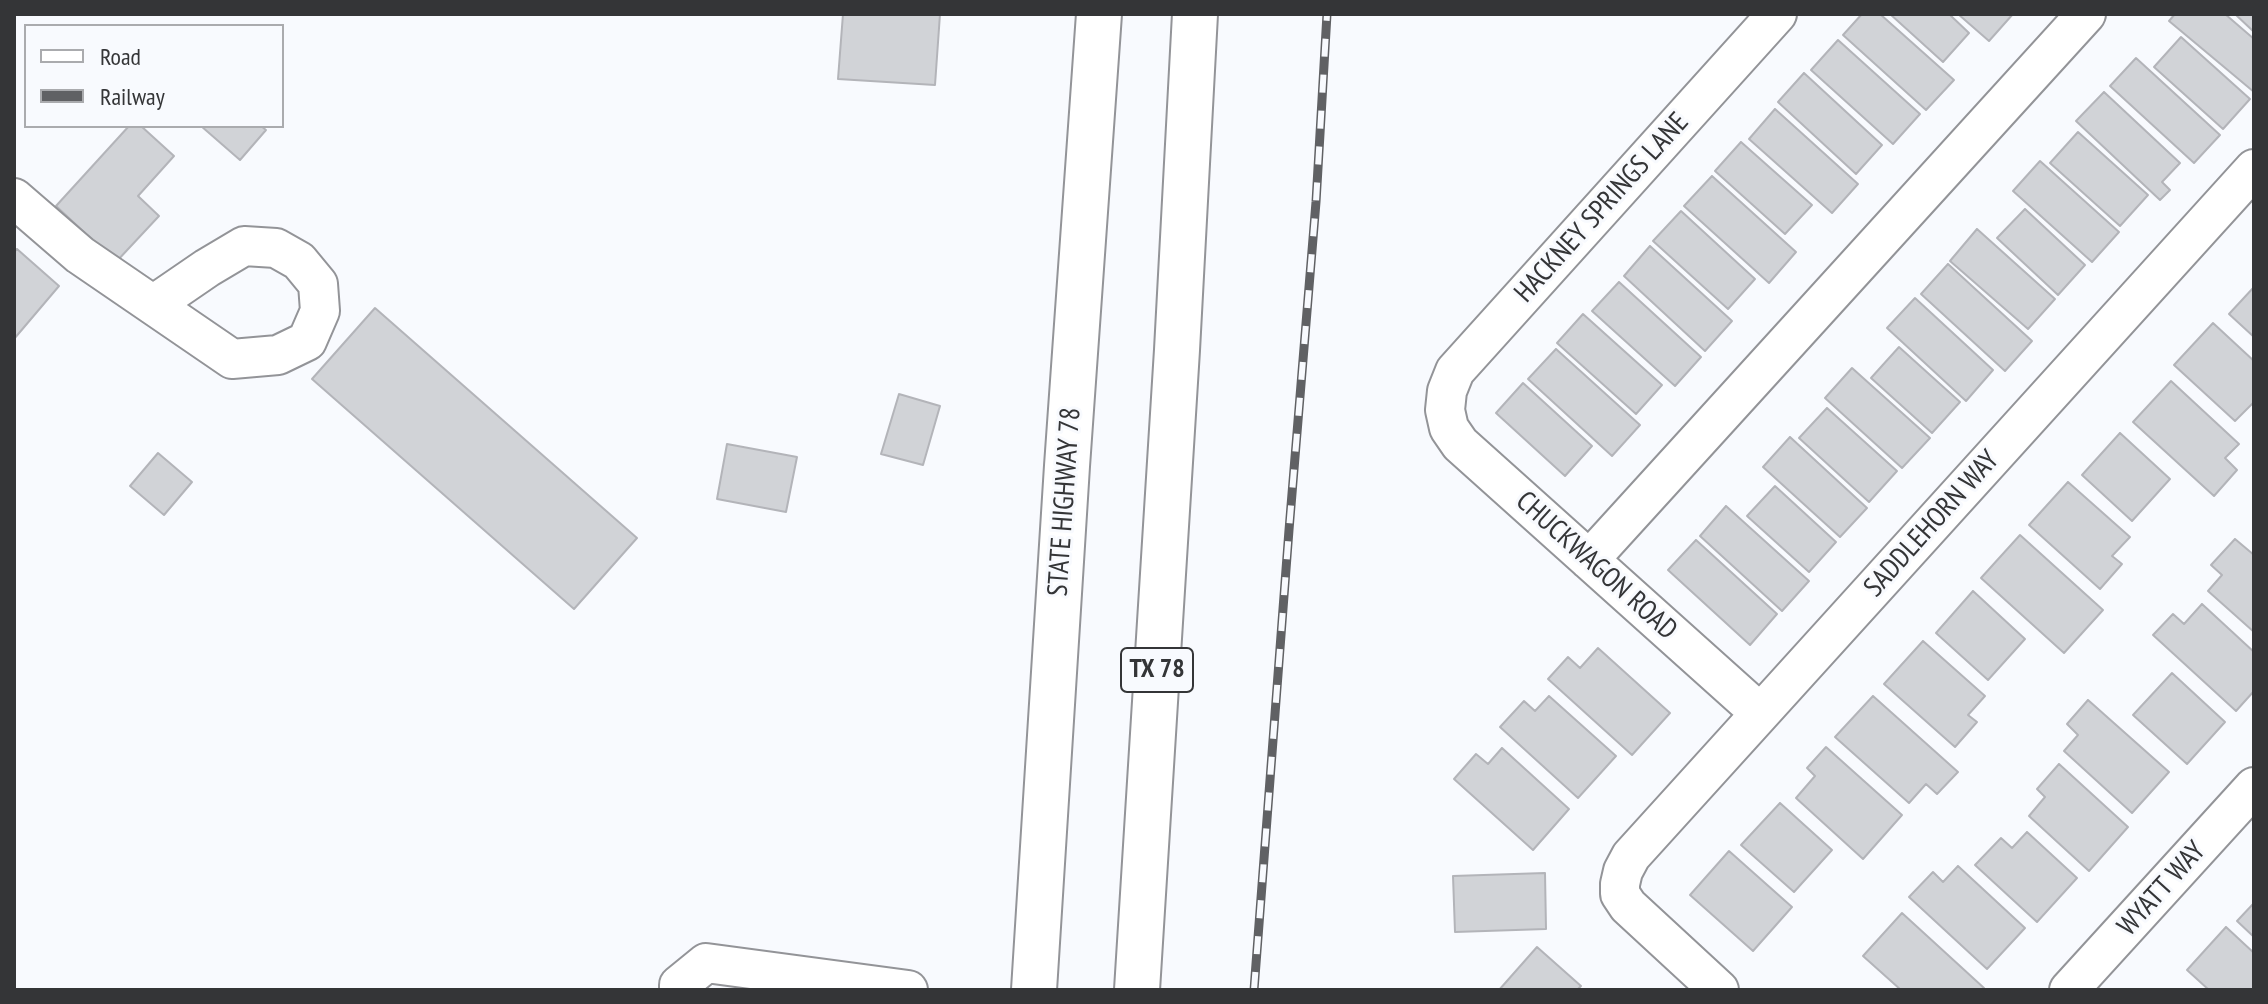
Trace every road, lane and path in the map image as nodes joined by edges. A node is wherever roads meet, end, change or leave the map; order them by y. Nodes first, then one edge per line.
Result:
1 (1099, 14) edge
2 (1195, 14) edge
3 (1777, 14) edge
4 (2086, 14) edge
5 (2254, 169) edge
6 (14, 198) edge
7 (153, 305) dead end
8 (1445, 410) joint
9 (1589, 560) junction
10 (1760, 713) junction
11 (2254, 787) edge
12 (679, 990) edge
13 (908, 990) edge
14 (1034, 990) edge
15 (1137, 990) edge
16 (1719, 990) edge
17 (2069, 990) edge

1 - 14 main road, STATE HIGHWAY 78
2 - 15 main road, TX 78
3 - 8 street, HACKNEY SPRINGS LANE
4 - 9 street
5 - 10 street, SADDLEHORN WAY
6 - 7 street
8 - 9 street, CHUCKWAGON ROAD
9 - 10 street, CHUCKWAGON ROAD
10 - 16 street, SADDLEHORN WAY
11 - 17 street, WYATT WAY
12 - 13 street

